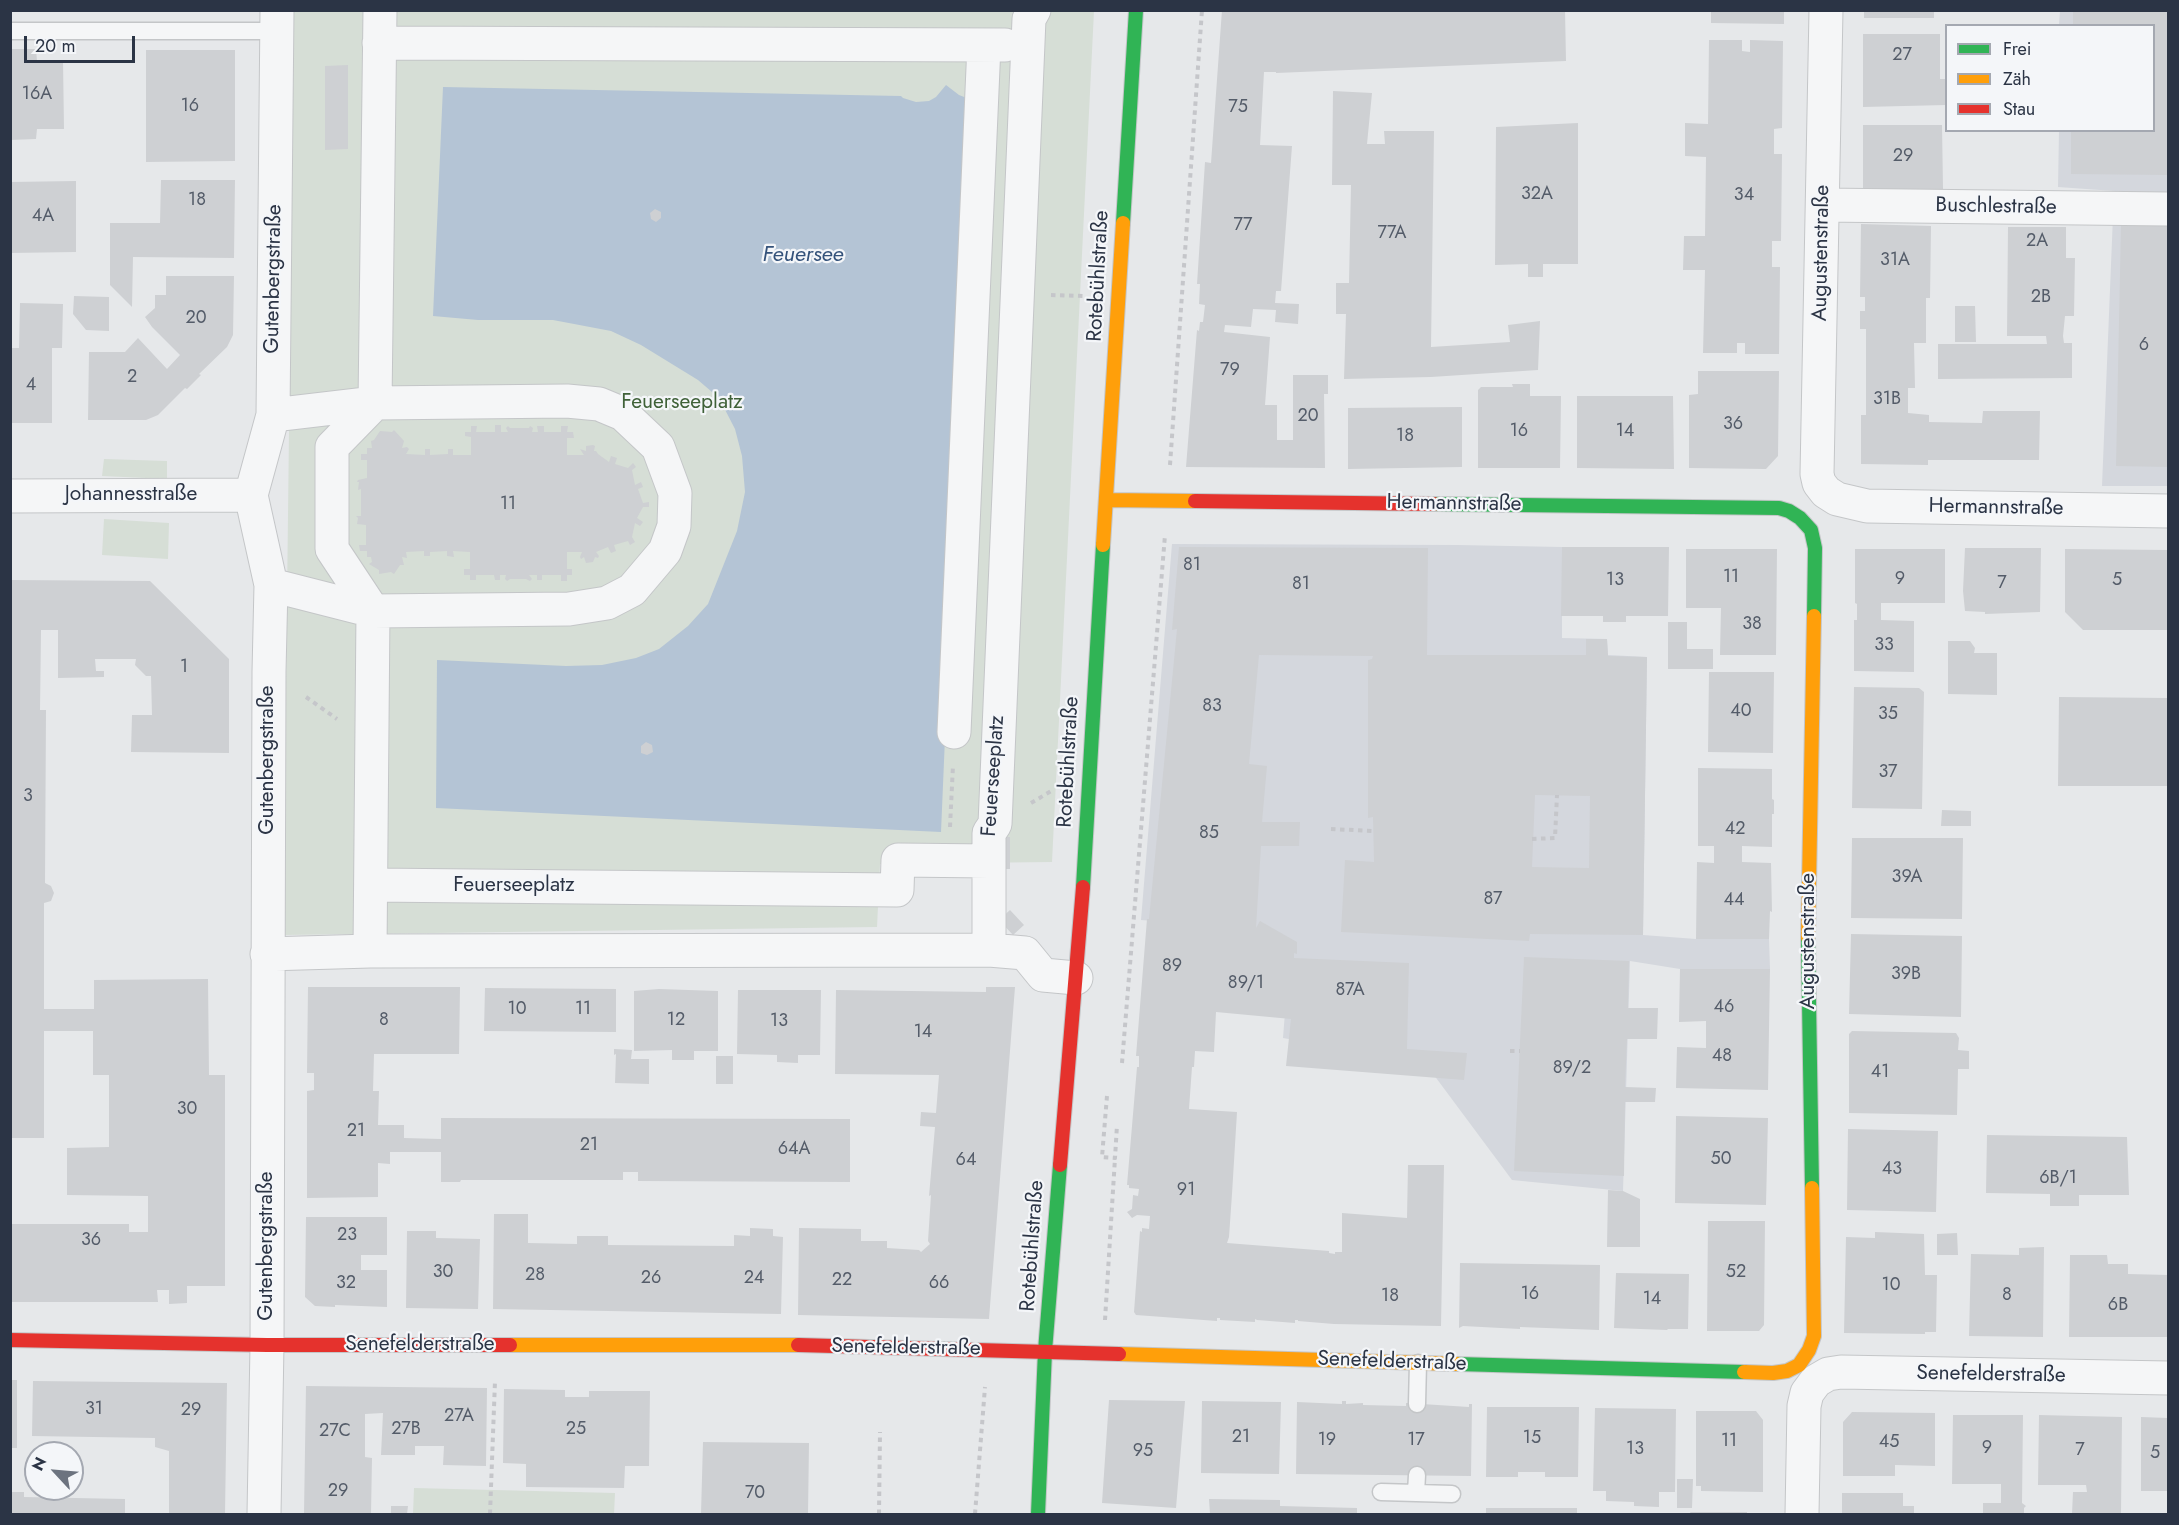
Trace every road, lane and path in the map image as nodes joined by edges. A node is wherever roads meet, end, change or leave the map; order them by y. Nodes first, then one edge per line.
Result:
1 (380, 10) edge
2 (1034, 10) edge
3 (1136, 10) edge
4 (1826, 10) edge
5 (276, 21) edge
6 (10, 31) edge
7 (379, 43) junction
8 (984, 45) junction
9 (1028, 45) junction
10 (1823, 205) junction
11 (2169, 209) edge
12 (1017, 295) junction
13 (1119, 296) junction
14 (375, 403) junction
15 (273, 415) junction
16 (1826, 492) junction
17 (251, 495) junction
18 (10, 496) edge
19 (1106, 500) junction
20 (2169, 511) edge
21 (1800, 518) junction
22 (272, 585) junction
23 (373, 611) junction
24 (268, 672) junction
25 (372, 743) junction
26 (953, 744) joint
27 (1090, 768) junction
28 (1557, 795) dead end
29 (950, 824) dead end
30 (995, 824) junction
31 (1331, 829) dead end
32 (1374, 831) dead end
33 (1532, 839) dead end
34 (989, 861) junction
35 (371, 885) junction
36 (989, 950) junction
37 (370, 951) junction
38 (267, 954) junction
39 (1076, 978) junction
40 (1510, 1051) dead end
41 (1520, 1051) dead end
42 (1107, 1095) dead end
43 (1117, 1125) dead end
44 (1115, 1158) junction
45 (10, 1340) edge
46 (496, 1344) junction
47 (267, 1345) junction
48 (988, 1350) junction
49 (1045, 1352) junction
50 (1104, 1353) junction
51 (1418, 1363) junction
52 (1807, 1373) junction
53 (2169, 1378) edge
54 (1417, 1404) dead end
55 (880, 1432) dead end
56 (1418, 1475) dead end
57 (1381, 1492) dead end
58 (1416, 1493) junction
59 (1452, 1494) dead end
60 (264, 1515) edge
61 (490, 1515) edge
62 (879, 1515) edge
63 (975, 1515) edge
64 (1038, 1515) edge
65 (1802, 1515) edge

1 - 7 street
2 - 9 street, Feuerseeplatz
3 - 13 street, Rotebühlstraße
4 - 10 street, Augustenstraße
5 - 6 lane
5 - 15 street, Gutenbergstraße
7 - 8 street
7 - 14 street
8 - 9 street
8 - 26 street
9 - 12 street, Feuerseeplatz
10 - 11 street, Buschlestraße
10 - 16 street, Augustenstraße
12 - 13 path
12 - 30 street, Feuerseeplatz
13 - 19 street, Rotebühlstraße
14 - 15 street
14 - 23 street
14 - 23 street
15 - 17 street, Gutenbergstraße
16 - 20 street, Hermannstraße
16 - 21 lane
17 - 18 street, Johannesstraße
17 - 22 street, Gutenbergstraße
19 - 21 street, Hermannstraße
19 - 27 street, Rotebühlstraße
21 - 52 street, Augustenstraße
22 - 23 street
22 - 24 street, Gutenbergstraße
23 - 25 street
24 - 25 path
24 - 38 street, Gutenbergstraße
25 - 35 street
26 - 29 path
27 - 30 path
27 - 39 street, Rotebühlstraße
28 - 33 path
30 - 34 street, Feuerseeplatz
31 - 32 path
34 - 35 street, Feuerseeplatz
34 - 36 street, Feuerseeplatz
35 - 37 street
36 - 37 street
36 - 39 street
37 - 38 street
38 - 47 street, Gutenbergstraße
39 - 49 street, Rotebühlstraße
40 - 41 path
42 - 44 path
43 - 44 path
44 - 50 path
45 - 47 street, Senefelderstraße
46 - 47 street, Senefelderstraße
46 - 48 street, Senefelderstraße
46 - 61 path
47 - 60 street, Gutenbergstraße
48 - 49 street, Senefelderstraße
48 - 63 path
49 - 50 street, Senefelderstraße
49 - 64 street, Rotebühlstraße
50 - 51 street, Senefelderstraße
51 - 52 street, Senefelderstraße
51 - 54 lane
52 - 53 street, Senefelderstraße
52 - 65 street, Augustenstraße
55 - 62 path
56 - 58 lane
57 - 58 lane
58 - 59 lane

